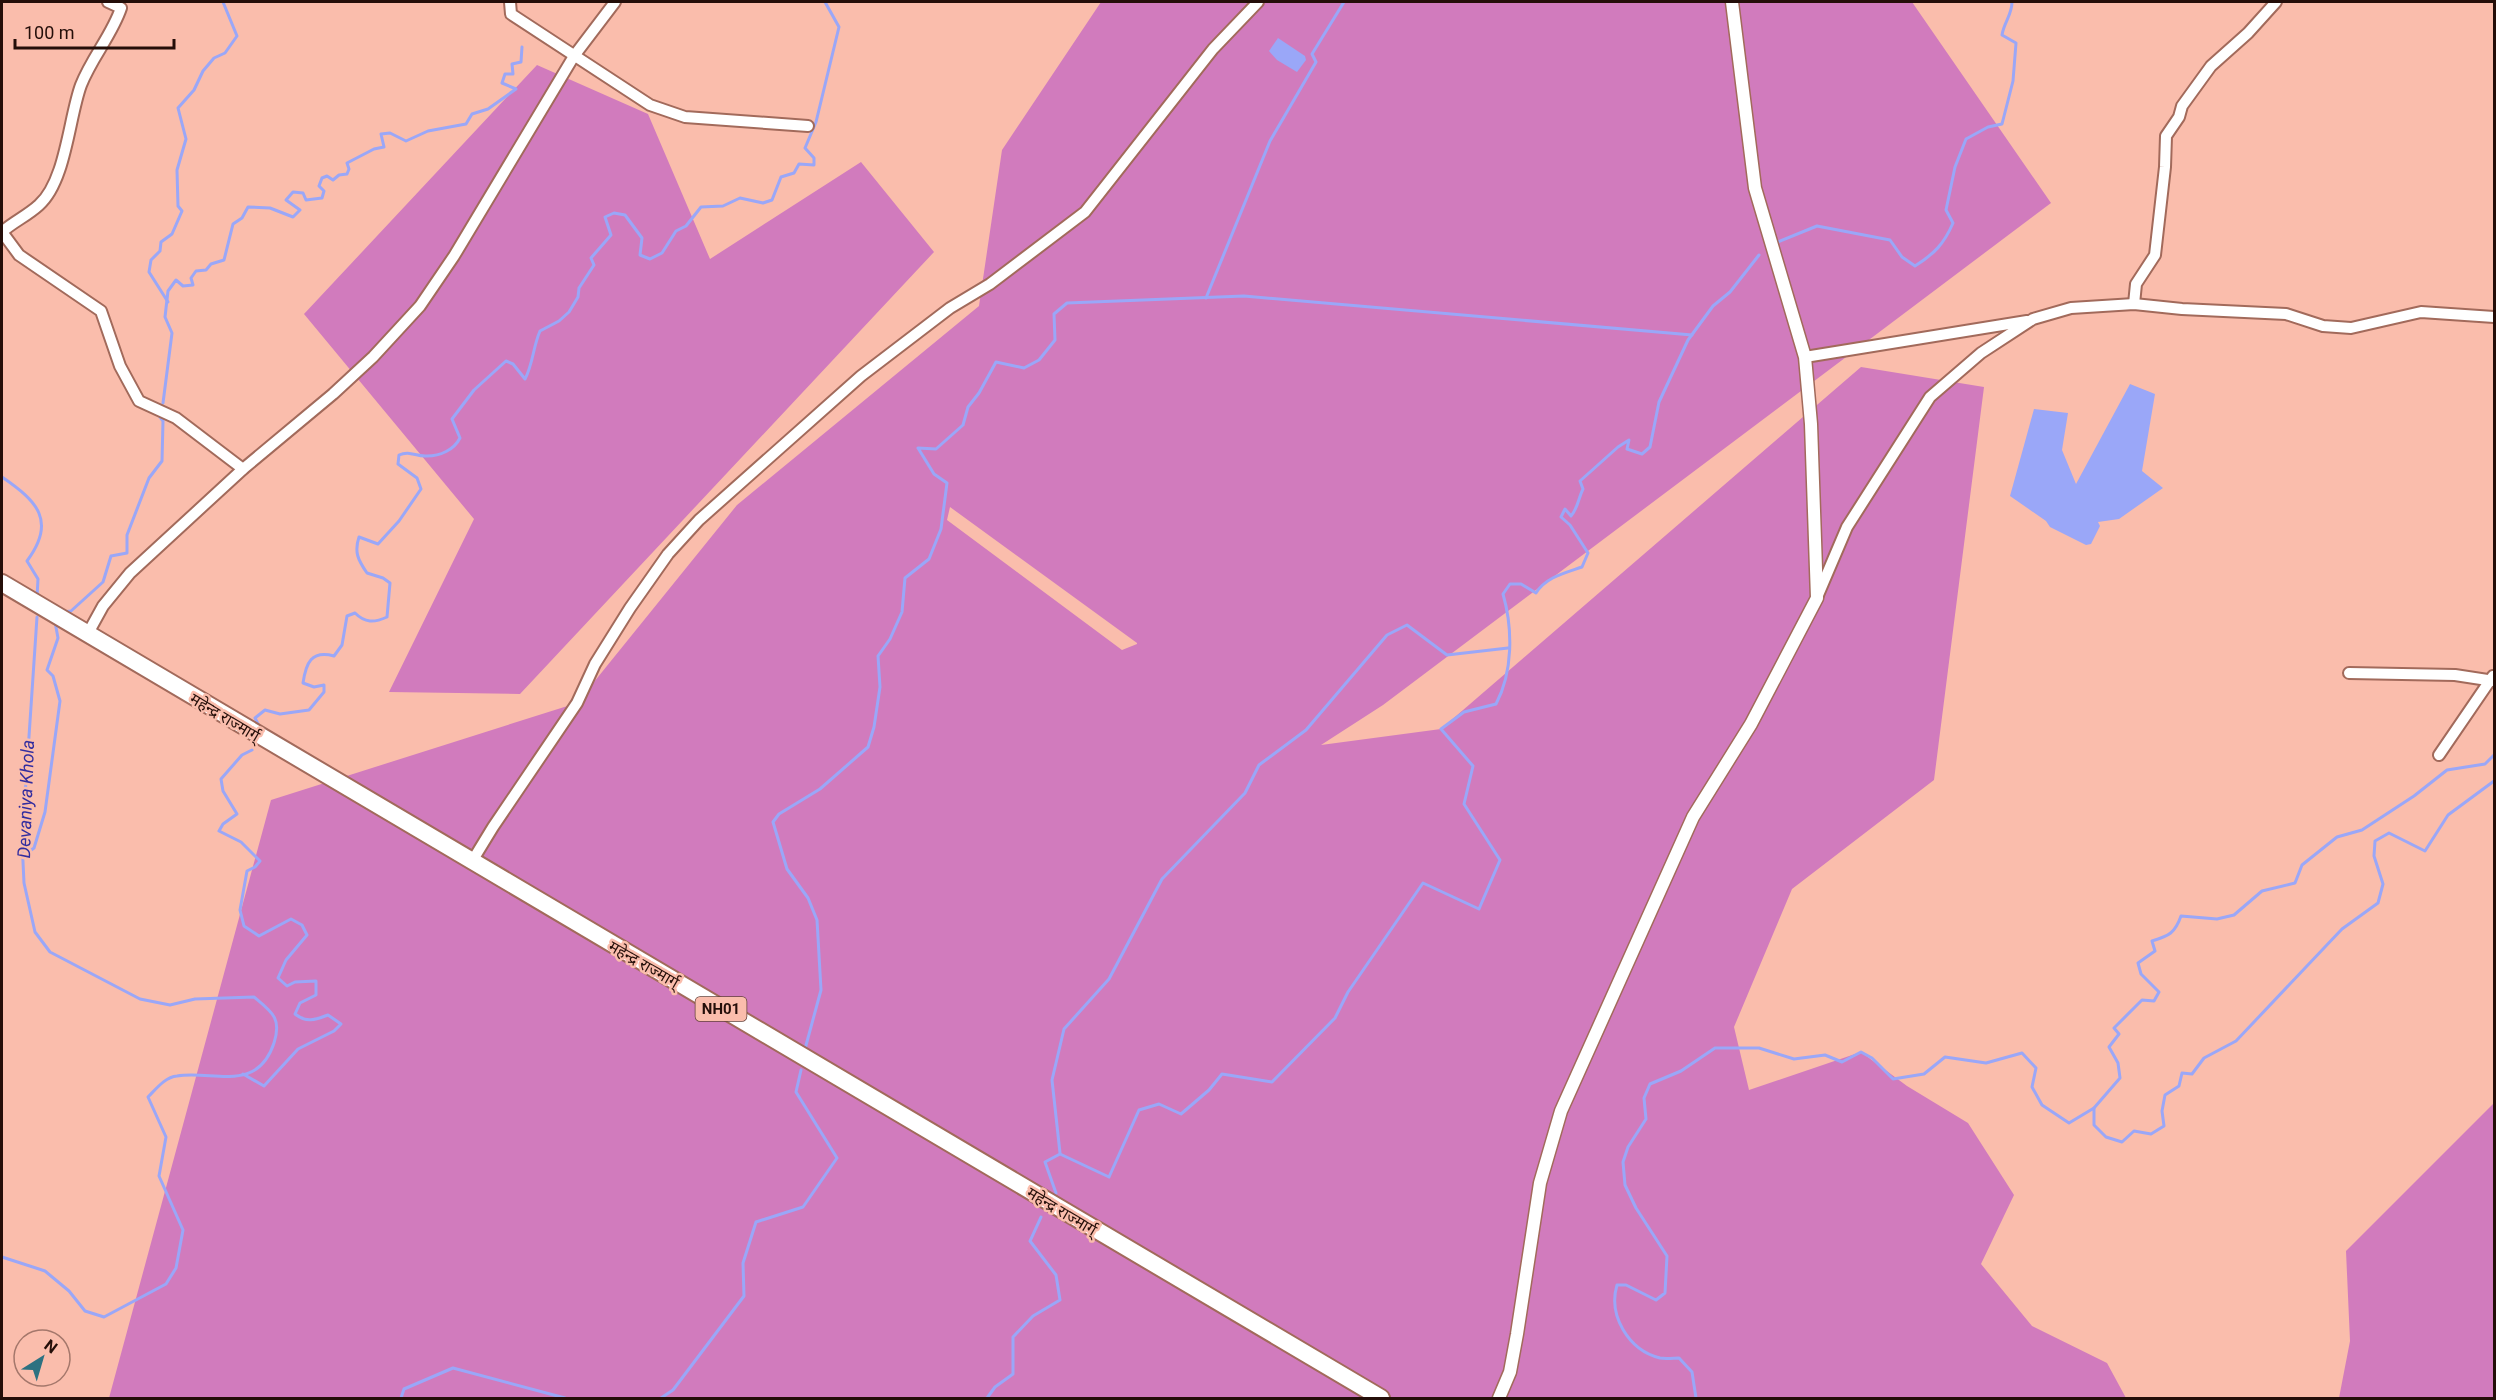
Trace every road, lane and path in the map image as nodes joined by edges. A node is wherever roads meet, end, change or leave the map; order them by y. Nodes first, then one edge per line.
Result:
1 (108, 2) edge
2 (510, 2) edge
3 (615, 2) edge
4 (1258, 2) edge
5 (1732, 2) edge
6 (2276, 2) edge
7 (574, 56) junction
8 (807, 126) dead end
9 (2, 232) edge
10 (2134, 304) junction
11 (2494, 317) edge
12 (2033, 320) junction
13 (1805, 357) junction
14 (243, 469) junction
15 (2, 583) edge
16 (1817, 598) junction
17 (87, 635) junction
18 (2349, 673) dead end
19 (2493, 679) edge
20 (2439, 755) dead end
21 (471, 863) junction
22 (1381, 1398) edge
23 (1499, 1398) edge

1 - 9 street
2 - 7 street
3 - 7 street
4 - 21 street
5 - 13 street
6 - 10 street
7 - 8 street
7 - 14 street
9 - 14 street
10 - 11 street
10 - 12 street
12 - 13 street
12 - 16 street
13 - 16 street
14 - 17 street
15 - 17 highway, महेन्द्र राज्मार्ग् / NH01
16 - 23 street
17 - 21 highway, महेन्द्र राज्मार्ग् / NH01
18 - 19 street
19 - 20 street
21 - 22 highway, महेन्द्र राज्मार्ग् / NH01

